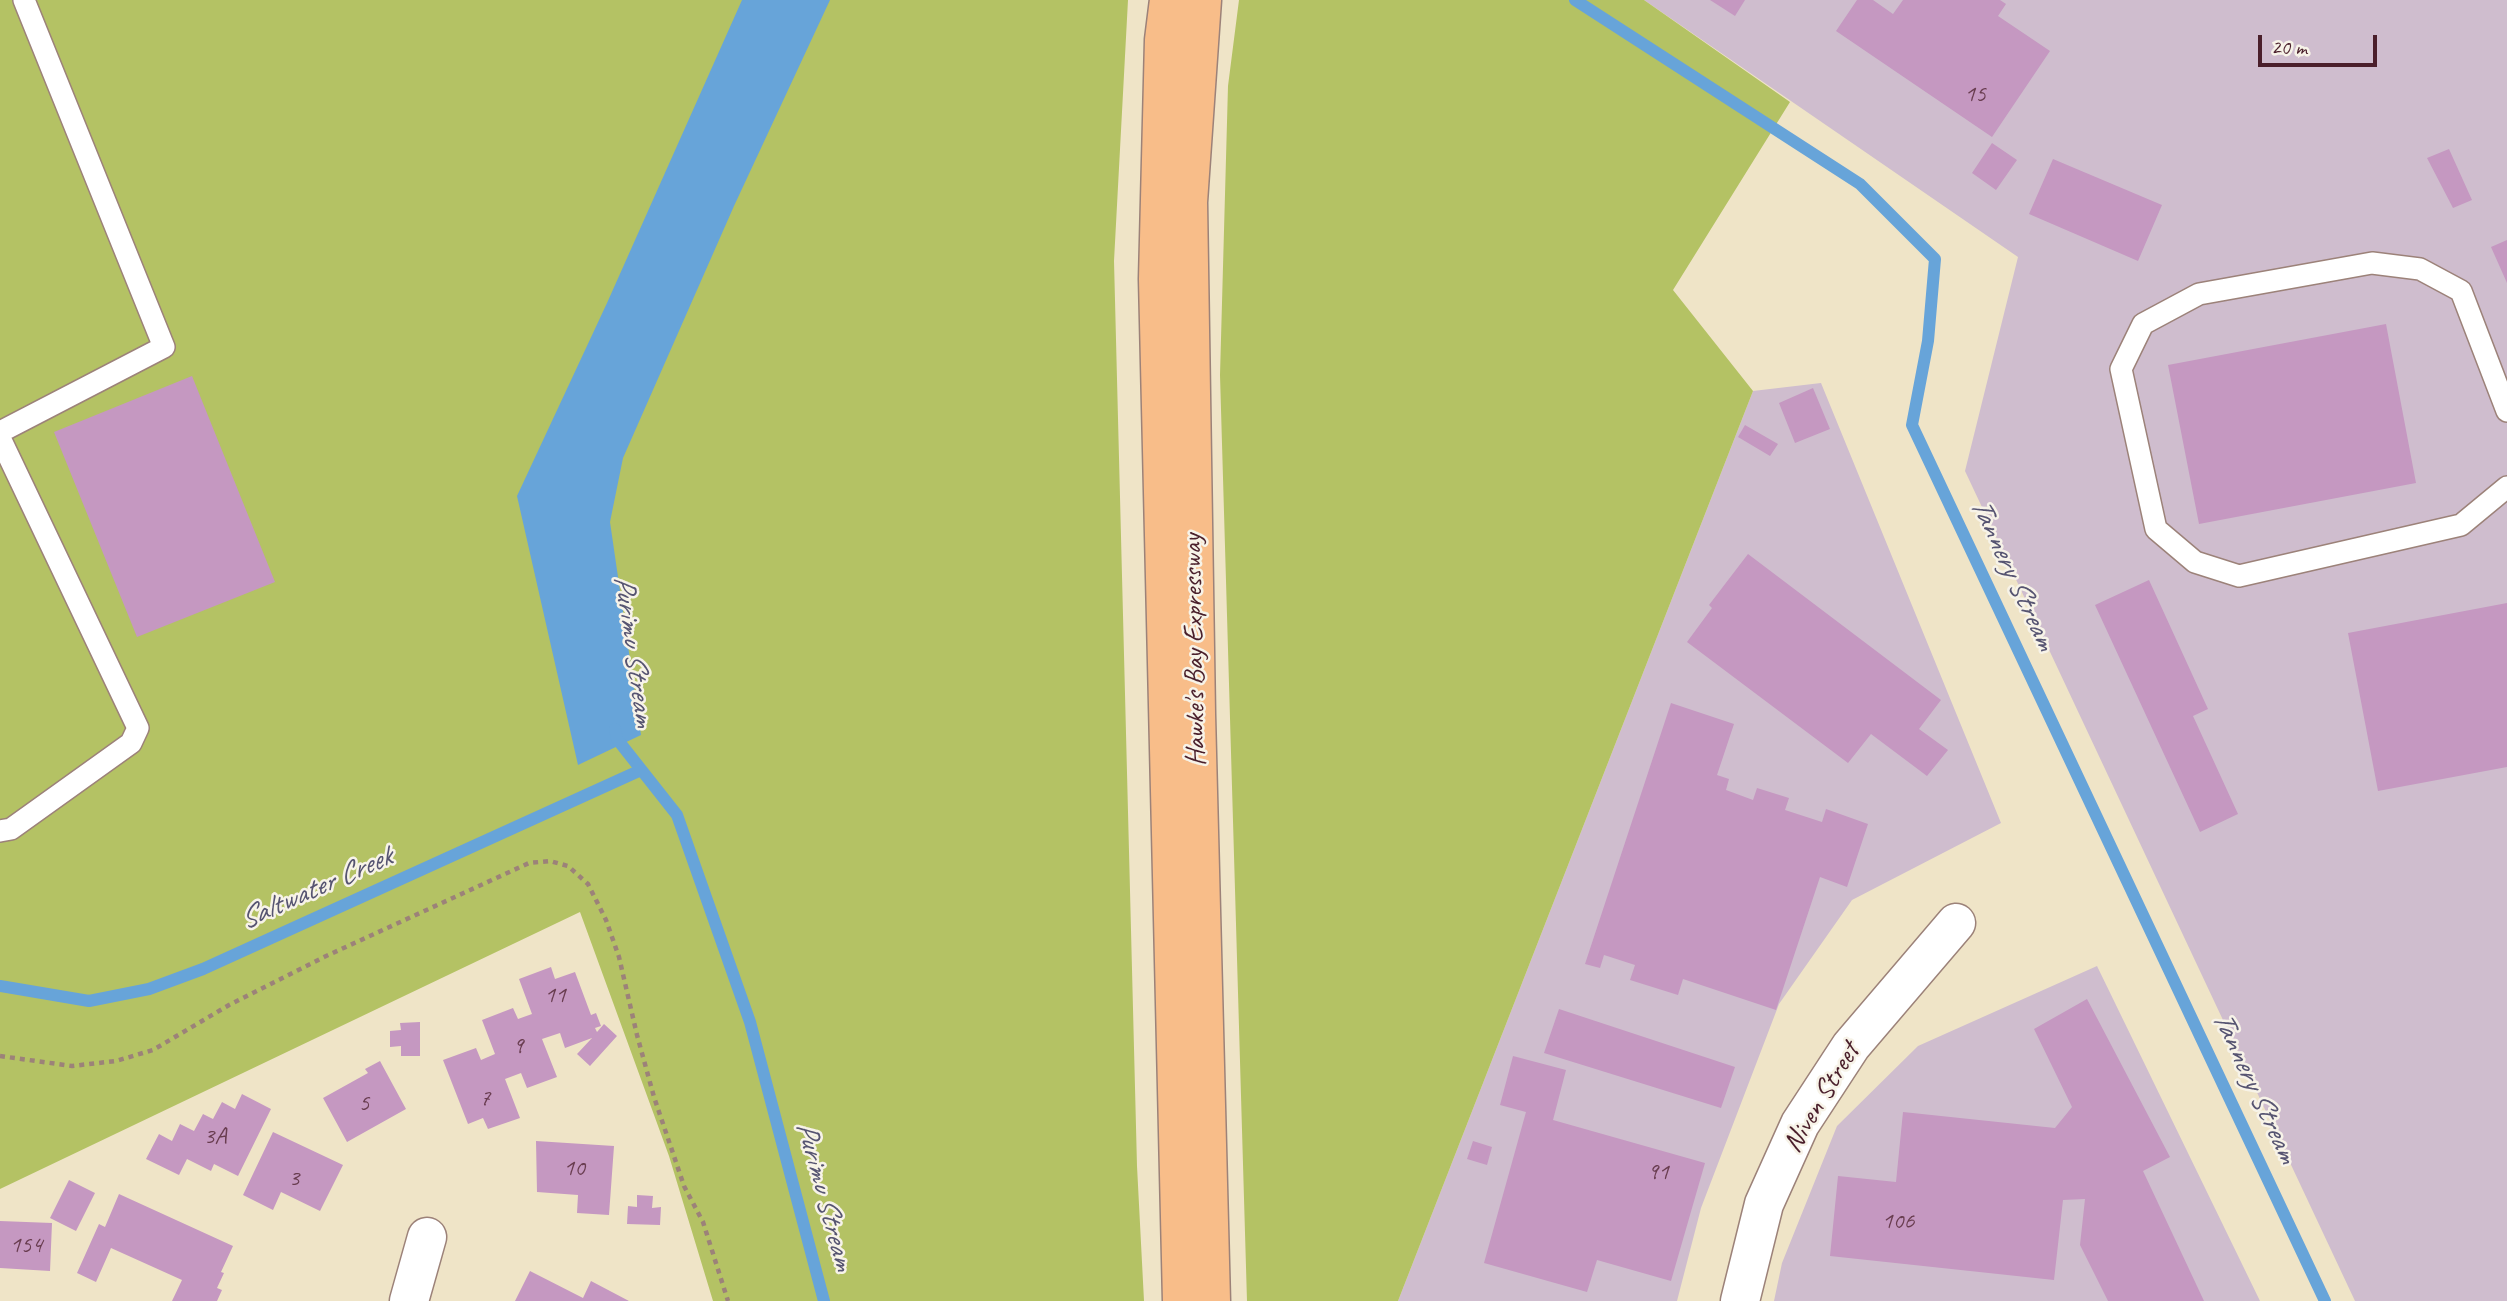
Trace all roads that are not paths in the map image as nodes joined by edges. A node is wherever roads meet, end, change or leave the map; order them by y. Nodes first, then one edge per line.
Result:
1 (24, 0) edge
2 (1169, 0) edge
3 (1202, 0) edge
4 (2507, 411) edge
5 (0, 432) edge
6 (0, 438) edge
7 (2507, 487) edge
8 (0, 831) edge
9 (1956, 923) dead end
10 (427, 1237) dead end
11 (409, 1301) edge
12 (1182, 1301) edge
13 (1211, 1301) edge
14 (1740, 1301) edge

1 - 5 lane
2 - 12 highway, Hawke's Bay Expressway
3 - 13 highway, Hawke's Bay Expressway
4 - 7 lane
6 - 8 lane
9 - 14 street, Niven Street
10 - 11 street

